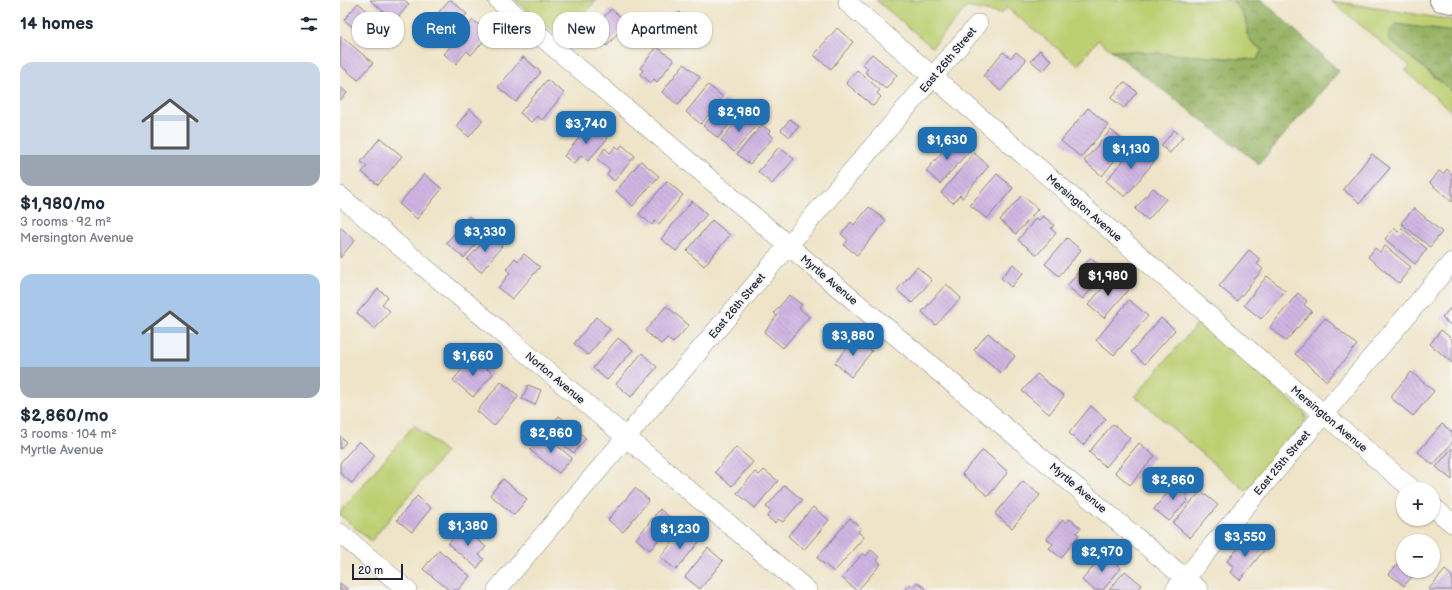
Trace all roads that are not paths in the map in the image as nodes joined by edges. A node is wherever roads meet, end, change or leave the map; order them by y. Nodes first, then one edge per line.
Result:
1 (498, 0) edge
2 (1440, 0) edge
3 (1452, 2) edge
4 (848, 3) dead end
5 (978, 24) dead end
6 (934, 78) junction
7 (340, 196) edge
8 (788, 246) junction
9 (1452, 262) edge
10 (1323, 414) junction
11 (625, 438) junction
12 (1404, 482) edge
13 (1440, 513) edge
14 (1452, 523) edge
15 (340, 533) edge
16 (1186, 586) edge
17 (407, 590) edge
18 (497, 590) edge
19 (807, 590) edge

1 - 8 street, Myrtle Avenue
2 - 3 highway
4 - 6 street, Mersington Avenue
5 - 6 street, East 26th Street
6 - 8 street, East 26th Street
6 - 10 street, Mersington Avenue
7 - 11 street, Norton Avenue
8 - 11 street, East 26th Street
8 - 16 street, Myrtle Avenue
9 - 10 street, East 25th Street
10 - 12 street, Mersington Avenue
10 - 16 street, East 25th Street
11 - 18 street, East 26th Street
11 - 19 street, Norton Avenue
13 - 14 street
15 - 17 street

